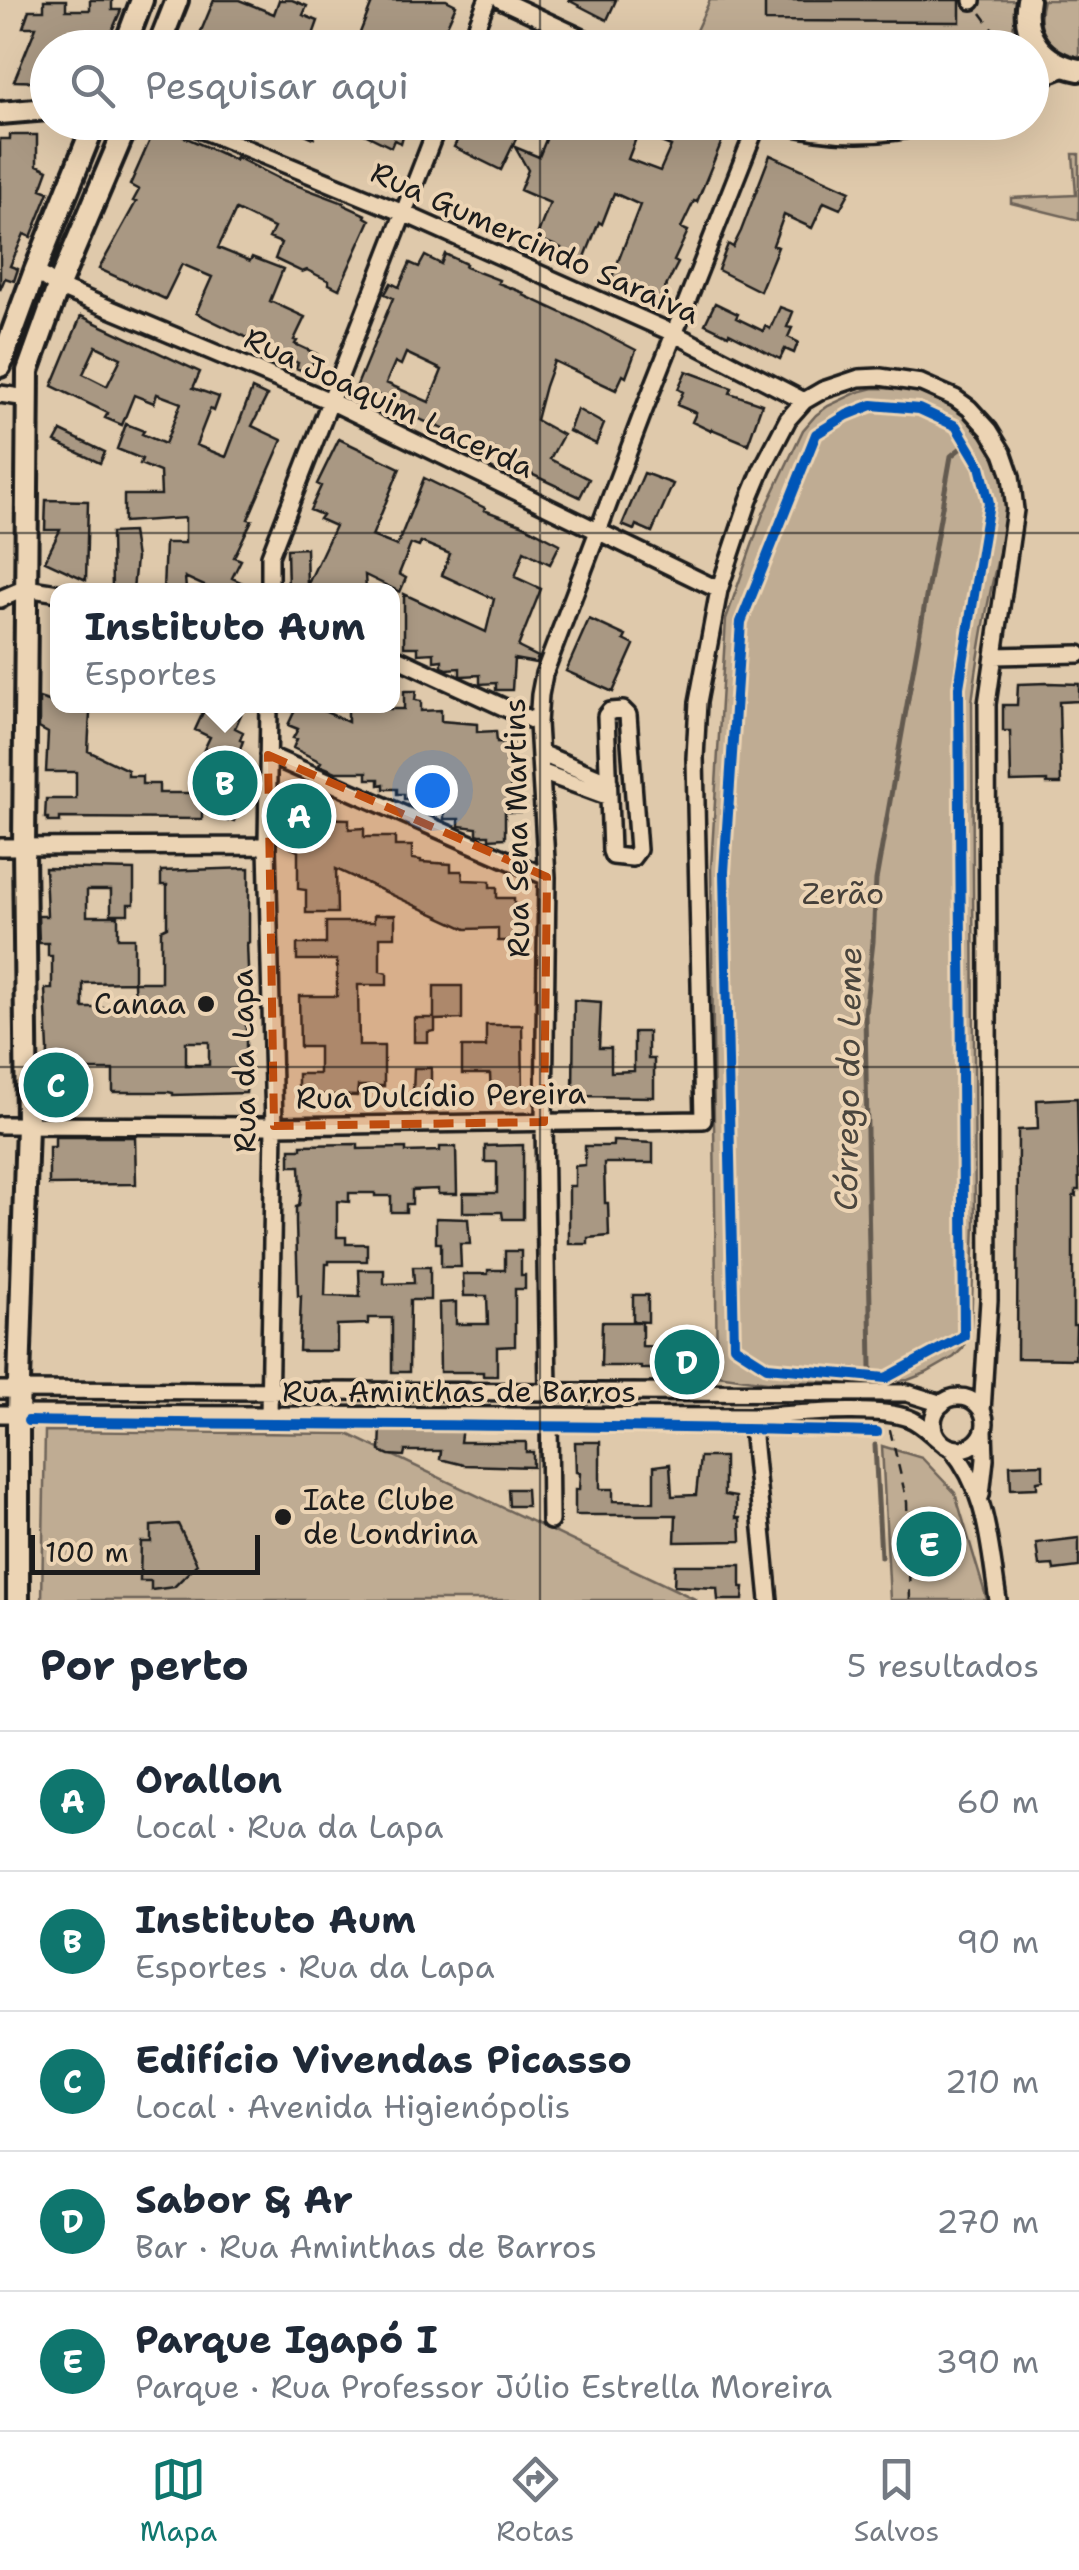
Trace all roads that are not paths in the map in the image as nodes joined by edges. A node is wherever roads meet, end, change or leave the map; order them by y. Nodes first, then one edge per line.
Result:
1 (142, 0) edge
2 (177, 0) edge
3 (487, 0) edge
4 (501, 0) edge
5 (1028, 0) edge
6 (131, 30) edge
7 (165, 30) edge
8 (475, 30) edge
9 (565, 30) edge
10 (1026, 30) edge
11 (1049, 57) edge
12 (1072, 69) edge
13 (30, 110) edge
14 (0, 113) edge
15 (88, 140) edge
16 (120, 140) edge
17 (227, 140) edge
18 (431, 140) edge
19 (751, 140) edge
20 (403, 212) junction
21 (35, 271) junction
22 (58, 287) junction
23 (675, 334) junction
24 (0, 366) edge
25 (0, 394) edge
26 (27, 398) junction
27 (804, 401) junction
28 (330, 402) junction
29 (597, 532) junction
30 (270, 583) edge
31 (26, 588) junction
32 (719, 590) junction
33 (50, 592) edge
34 (0, 600) edge
35 (1079, 654) edge
36 (994, 656) junction
37 (400, 660) edge
38 (269, 713) edge
39 (538, 723) junction
40 (540, 752) junction
41 (268, 755) junction
42 (541, 772) junction
43 (609, 789) junction
44 (267, 846) junction
45 (0, 847) edge
46 (24, 847) junction
47 (547, 878) junction
48 (544, 1122) junction
49 (0, 1125) edge
50 (26, 1125) junction
51 (274, 1126) junction
52 (9, 1390) edge
53 (270, 1391) junction
54 (548, 1393) junction
55 (942, 1404) junction
56 (982, 1411) junction
57 (9, 1414) edge
58 (269, 1416) junction
59 (751, 1417) junction
60 (549, 1418) junction
61 (984, 1430) junction
62 (946, 1444) junction
63 (981, 1499) junction
64 (550, 1521) dead end
65 (18, 1600) edge
66 (769, 1600) edge
67 (998, 1600) edge

1 - 6 main road
2 - 7 main road
3 - 8 street
4 - 9 street
5 - 10 main road
11 - 12 main road
13 - 14 main road
15 - 21 main road
16 - 22 main road
17 - 20 street, Rua Gumercindo Saraiva
18 - 20 street
19 - 23 street, Rua Sena Martins
20 - 23 street, Rua Gumercindo Saraiva
20 - 28 street
21 - 22 street, Rua Joaquim Lacerda
21 - 24 main road
22 - 26 main road
22 - 28 street, Rua Joaquim Lacerda
23 - 27 street, Rua Gumercindo Saraiva
23 - 29 street, Rua Sena Martins
25 - 26 street
26 - 31 main road
27 - 32 street
27 - 36 street
28 - 29 street, Rua Joaquim Lacerda
28 - 30 street
29 - 32 street, Rua Joaquim Lacerda
29 - 39 street, Rua Sena Martins
31 - 33 street
31 - 34 street
31 - 46 main road
32 - 48 street, Rua Dulcídio Pereira
35 - 36 street
36 - 56 street
37 - 39 street
38 - 41 street, Rua da Lapa
39 - 40 street, Rua Sena Martins
40 - 42 street, Rua Sena Martins
40 - 43 street
41 - 44 street, Rua da Lapa
41 - 47 street
42 - 43 street
42 - 47 street, Rua Sena Martins
43 - 43 street
44 - 46 street
44 - 51 street, Rua da Lapa
45 - 46 street
46 - 50 main road
47 - 48 street, Rua Sena Martins
48 - 51 street, Rua Dulcídio Pereira
48 - 54 street, Rua Sena Martins
49 - 50 street, Rua Dulcídio Pereira
50 - 51 street, Rua Dulcídio Pereira
50 - 52 main road
51 - 53 street, Rua da Lapa
52 - 53 street, Rua Aminthas de Barros
52 - 57 main road
53 - 54 street, Rua Aminthas de Barros
53 - 58 street, Rua da Lapa
54 - 55 street, Rua Aminthas de Barros
55 - 56 street
55 - 62 street
56 - 61 street
57 - 58 street, Rua Aminthas de Barros
57 - 65 main road
58 - 60 street, Rua Aminthas de Barros
59 - 60 street, Rua Aminthas de Barros
59 - 62 street, Rua Aminthas de Barros
59 - 66 street
60 - 64 street
61 - 62 street
61 - 63 street
62 - 63 street
63 - 67 street

